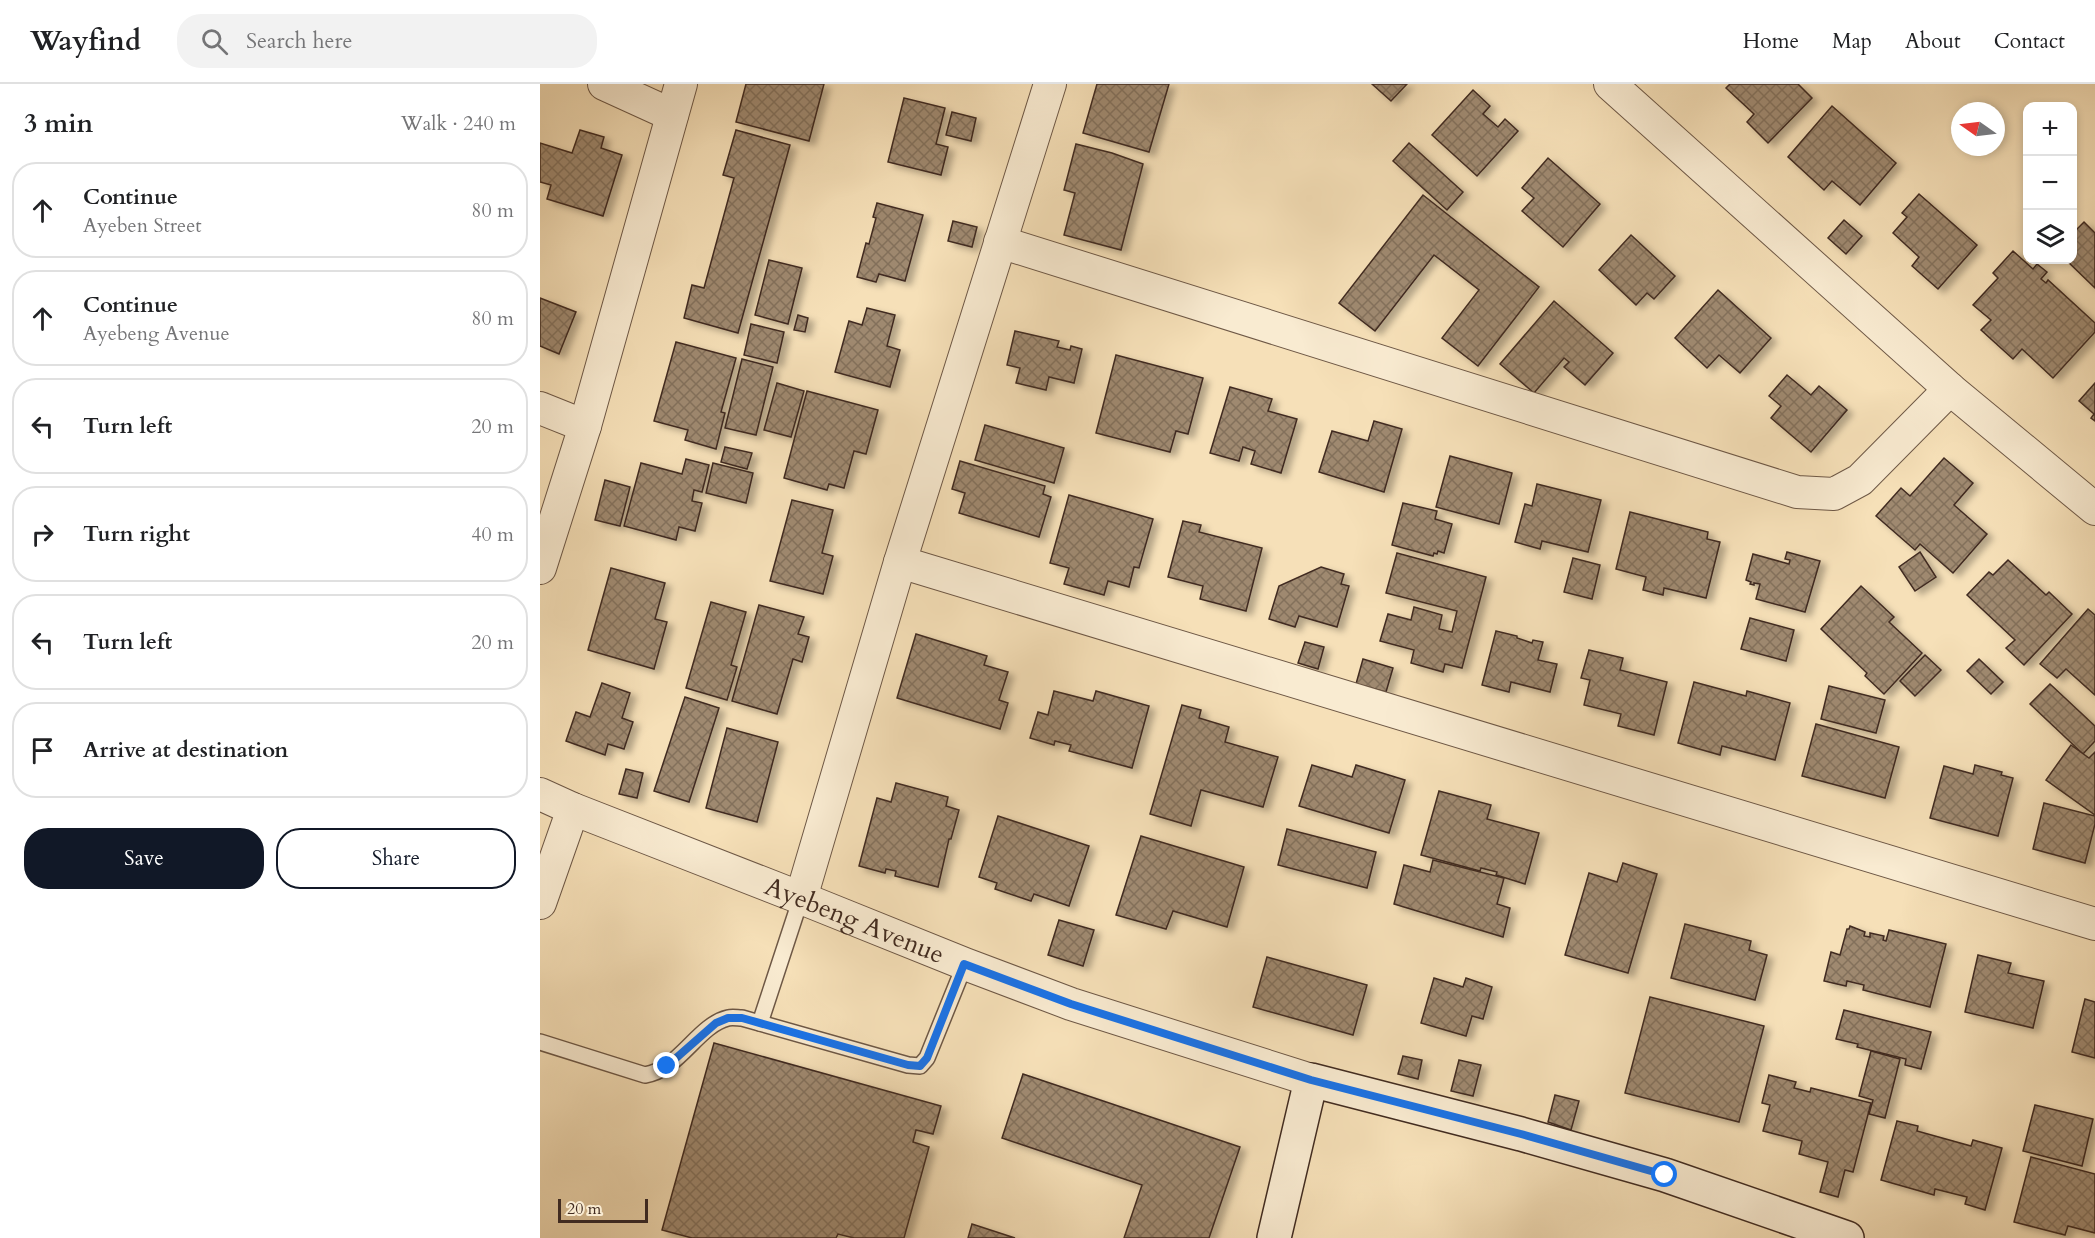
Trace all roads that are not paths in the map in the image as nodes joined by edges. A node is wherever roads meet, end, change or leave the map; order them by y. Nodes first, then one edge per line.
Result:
1 (604, 84) edge
2 (681, 84) edge
3 (1050, 84) edge
4 (1610, 84) edge
5 (672, 115) junction
6 (1000, 242) junction
7 (1950, 389) junction
8 (540, 408) edge
9 (585, 426) junction
10 (2095, 509) edge
11 (900, 562) junction
12 (540, 568) edge
13 (540, 794) edge
14 (573, 809) junction
15 (801, 898) junction
16 (540, 903) edge
17 (2095, 924) edge
18 (964, 964) junction
19 (760, 1023) junction
20 (540, 1042) edge
21 (1311, 1080) junction
22 (1274, 1238) edge
23 (1846, 1238) edge

1 - 5 street
2 - 5 street
3 - 6 street
4 - 7 street
5 - 9 street
6 - 7 street
6 - 11 street
7 - 10 street
8 - 9 street
9 - 12 street
11 - 15 street
11 - 17 street
13 - 14 street, Ayebeng Avenue
14 - 15 street, Ayebeng Avenue
14 - 16 street
15 - 18 street, Ayebeng Avenue
15 - 19 lane
18 - 19 lane
18 - 21 street, Ayebeng Avenue
19 - 20 lane
21 - 22 street
21 - 23 street

